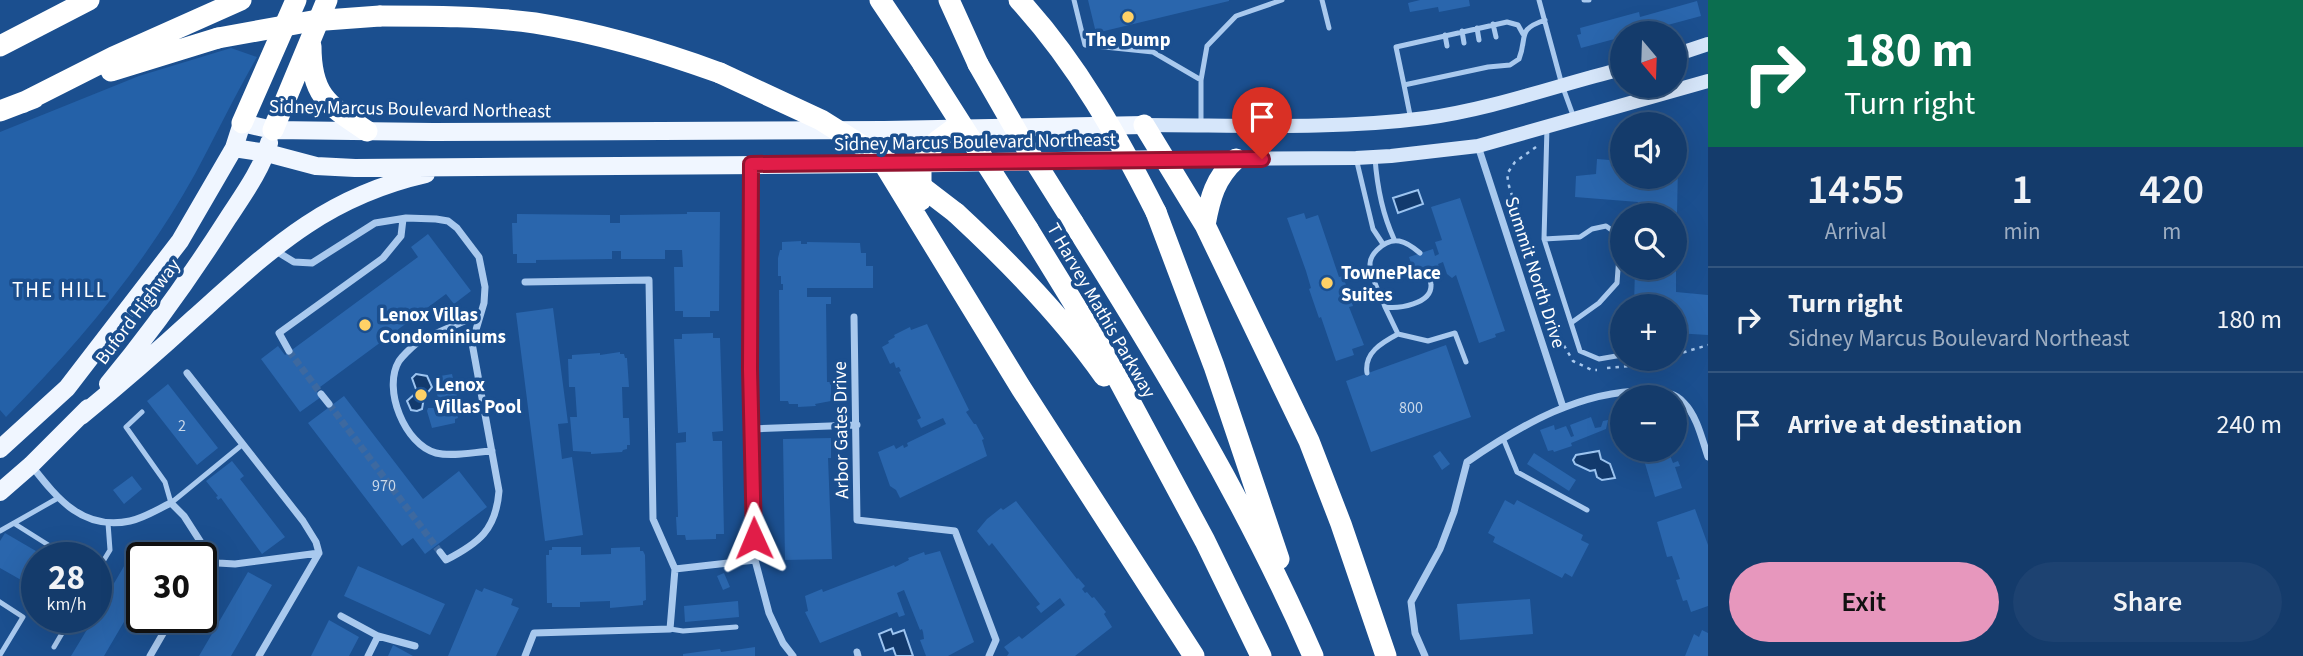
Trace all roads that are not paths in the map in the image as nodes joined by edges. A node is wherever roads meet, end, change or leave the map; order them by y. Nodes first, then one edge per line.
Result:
1 (89, 0) edge
2 (296, 0) edge
3 (327, 0) edge
4 (880, 0) edge
5 (949, 0) edge
6 (1019, 0) edge
7 (1074, 0) edge
8 (1282, 0) edge
9 (1322, 0) edge
10 (1539, 0) edge
11 (235, 3) edge
12 (1545, 20) junction
13 (1493, 24) junction
14 (1329, 28) dead end
15 (1477, 28) junction
16 (1462, 32) junction
17 (1523, 34) junction
18 (1445, 35) junction
19 (1496, 37) dead end
20 (1429, 38) junction
21 (311, 40) junction
22 (1479, 40) dead end
23 (1464, 43) dead end
24 (1708, 44) edge
25 (0, 46) edge
26 (1447, 46) dead end
27 (1431, 48) dead end
28 (1687, 51) edge
29 (1499, 58) dead end
30 (1467, 63) dead end
31 (1501, 65) junction
32 (1451, 66) dead end
33 (1435, 69) dead end
34 (1468, 71) junction
35 (1610, 72) edge
36 (1452, 74) junction
37 (1437, 77) junction
38 (1201, 80) junction
39 (1708, 81) edge
40 (1404, 85) junction
41 (1562, 85) junction
42 (22, 103) junction
43 (0, 111) edge
44 (1574, 119) junction
45 (1411, 120) junction
46 (242, 123) junction
47 (1144, 125) junction
48 (1201, 125) junction
49 (1547, 127) junction
50 (955, 128) junction
51 (273, 130) junction
52 (367, 131) junction
53 (1478, 146) junction
54 (234, 148) junction
55 (267, 153) junction
56 (1375, 157) junction
57 (1356, 158) junction
58 (1166, 159) junction
59 (1236, 159) junction
60 (921, 163) junction
61 (751, 164) junction
62 (884, 164) junction
63 (463, 166) junction
64 (403, 219) junction
65 (1205, 225) junction
66 (921, 226) junction
67 (1394, 239) junction
68 (1544, 239) junction
69 (1383, 244) junction
70 (272, 248) junction
71 (1420, 253) dead end
72 (1428, 274) dead end
73 (525, 282) dead end
74 (1385, 307) junction
75 (480, 314) junction
76 (854, 317) dead end
77 (1570, 323) junction
78 (1398, 334) junction
79 (289, 351) tunnel mouth
80 (1610, 357) edge
81 (1466, 362) dead end
82 (187, 373) dead end
83 (1367, 373) dead end
84 (321, 394) tunnel mouth
85 (329, 404) tunnel mouth
86 (1563, 407) junction
87 (142, 412) dead end
88 (81, 416) junction
89 (857, 425) junction
90 (751, 429) junction
91 (1503, 438) junction
92 (3, 443) edge
93 (243, 444) junction
94 (1154, 446) junction
95 (492, 452) junction
96 (1708, 457) edge
97 (31, 465) junction
98 (0, 492) edge
99 (58, 498) junction
100 (171, 503) junction
101 (1587, 510) dead end
102 (108, 523) junction
103 (15, 524) junction
104 (0, 531) edge
105 (44, 542) edge
106 (109, 542) edge
107 (201, 542) edge
108 (440, 552) dead end
109 (319, 553) junction
110 (755, 560) junction
111 (217, 562) edge
112 (675, 569) junction
113 (0, 602) edge
114 (341, 616) dead end
115 (736, 627) dead end
116 (670, 629) junction
117 (62, 633) edge
118 (163, 633) edge
119 (378, 636) junction
120 (415, 646) dead end
121 (54, 647) dead end
122 (1311, 652) edge
123 (0, 655) edge
124 (150, 656) edge
125 (258, 656) edge
126 (368, 656) edge
127 (525, 656) edge
128 (793, 656) edge
129 (989, 656) edge
130 (1194, 656) edge
131 (1261, 656) edge
132 (1386, 656) edge
133 (1425, 656) edge

1 - 25 highway
2 - 46 highway
3 - 21 highway
4 - 94 highway, T Harvey Mathis Parkway, bridge
5 - 122 highway, T Harvey Mathis Parkway, bridge
6 - 122 highway, bridge
7 - 38 lane
8 - 38 lane
9 - 14 lane
10 - 12 lane
11 - 42 highway
12 - 17 lane
12 - 41 lane
13 - 15 lane
13 - 17 lane
13 - 19 lane
15 - 16 lane
15 - 22 lane
16 - 18 lane
16 - 23 lane
17 - 31 lane
18 - 20 lane
18 - 26 lane
20 - 27 lane
20 - 40 lane
21 - 51 highway
21 - 52 highway
24 - 28 main road
29 - 31 lane
30 - 34 lane
31 - 34 lane
32 - 36 lane
33 - 37 lane
34 - 36 lane
35 - 41 main road, Sidney Marcus Boulevard Northeast
36 - 37 lane
37 - 40 lane
38 - 48 lane
39 - 44 main road, Sidney Marcus Boulevard Northeast
40 - 45 lane
41 - 44 lane
41 - 45 main road, Sidney Marcus Boulevard Northeast
42 - 43 highway
42 - 94 highway, bridge
44 - 49 main road, Sidney Marcus Boulevard Northeast
45 - 48 main road, Sidney Marcus Boulevard Northeast
46 - 51 main road, Sidney Marcus Boulevard Northeast
46 - 54 main road, Buford Highway
47 - 48 main road, Sidney Marcus Boulevard Northeast
47 - 50 main road, Sidney Marcus Boulevard Northeast
47 - 58 highway
49 - 53 main road, Sidney Marcus Boulevard Northeast
49 - 68 lane
50 - 52 main road, Sidney Marcus Boulevard Northeast
50 - 60 highway
51 - 52 main road, Sidney Marcus Boulevard Northeast
51 - 55 main road, Buford Highway
53 - 56 main road, Sidney Marcus Boulevard Northeast
53 - 86 street, Summit North Drive
54 - 55 main road, Sidney Marcus Boulevard Northeast
54 - 92 main road, Buford Highway
55 - 63 main road, Sidney Marcus Boulevard Northeast
55 - 88 main road, Buford Highway
56 - 57 main road, Sidney Marcus Boulevard Northeast
56 - 67 lane
57 - 59 main road, Sidney Marcus Boulevard Northeast
57 - 69 lane
58 - 59 main road, Sidney Marcus Boulevard Northeast
58 - 60 main road, Sidney Marcus Boulevard Northeast
58 - 65 highway
59 - 65 highway
60 - 62 main road, Sidney Marcus Boulevard Northeast
60 - 66 highway
61 - 62 main road, Sidney Marcus Boulevard Northeast
61 - 63 main road, Sidney Marcus Boulevard Northeast
61 - 90 street
62 - 66 highway
63 - 70 main road
64 - 70 street
64 - 75 street
64 - 79 street
65 - 132 highway
66 - 130 highway
67 - 69 lane
67 - 71 lane
68 - 77 lane
68 - 77 lane
69 - 74 lane
70 - 88 main road
72 - 74 lane
73 - 112 street
74 - 78 lane
75 - 95 street
75 - 95 street
76 - 89 street, Arbor Gates Drive
77 - 80 lane
78 - 81 lane
78 - 83 lane
82 - 93 street
84 - 85 street
86 - 91 street
86 - 96 street
87 - 100 lane
88 - 97 main road, Buford Highway
89 - 90 street
89 - 129 street, Arbor Gates Drive
90 - 110 street
91 - 101 lane
91 - 133 street
93 - 100 lane
93 - 109 street
94 - 131 highway, T Harvey Mathis Parkway
95 - 108 street
97 - 98 main road, Buford Highway
97 - 99 street
99 - 102 street
99 - 103 lane
100 - 102 street
100 - 107 street
102 - 106 lane
103 - 104 lane
103 - 105 lane
109 - 111 street
109 - 125 street
110 - 112 street
110 - 128 street
112 - 116 street
113 - 123 lane
114 - 119 street
115 - 116 lane
116 - 127 street
117 - 121 lane
118 - 124 street
119 - 120 street
119 - 126 street

